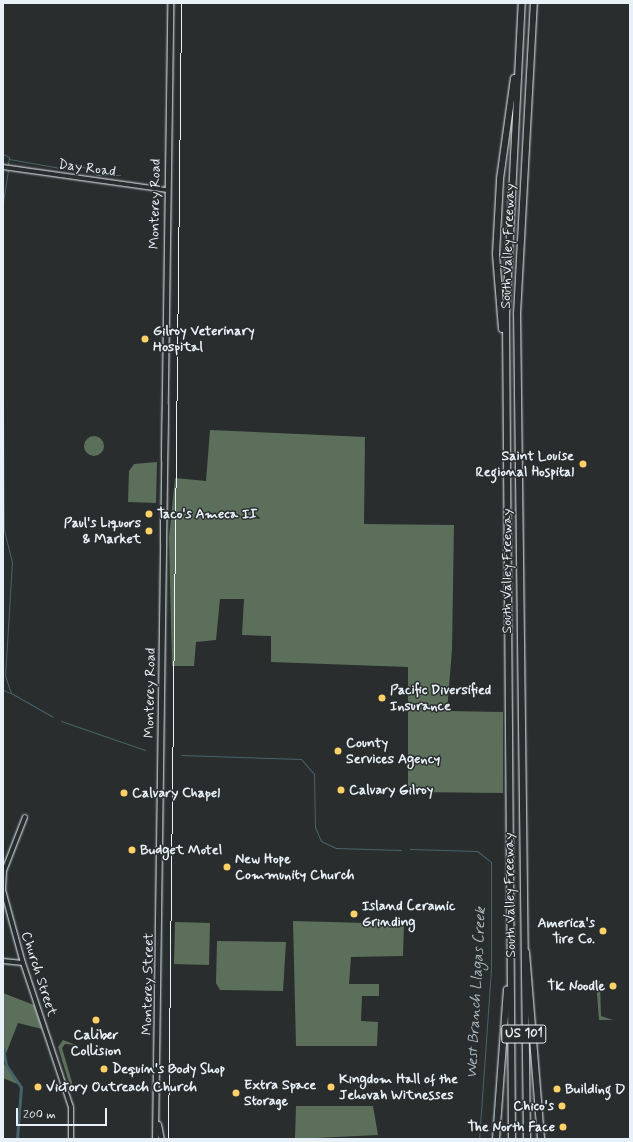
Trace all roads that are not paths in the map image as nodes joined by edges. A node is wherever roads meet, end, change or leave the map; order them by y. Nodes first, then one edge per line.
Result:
1 (170, 3) edge
2 (522, 3) edge
3 (534, 3) edge
4 (519, 49) junction
5 (3, 166) edge
6 (167, 190) junction
7 (506, 393) junction
8 (25, 817) dead end
9 (160, 843) joint
10 (522, 928) junction
11 (3, 961) edge
12 (23, 963) junction
13 (510, 974) junction
14 (158, 1124) junction
15 (71, 1139) edge
16 (155, 1139) edge
17 (160, 1139) edge
18 (496, 1139) edge
19 (512, 1139) edge
20 (527, 1139) edge
21 (541, 1139) edge

1 - 6 main road, Monterey Road
2 - 4 highway, South Valley Freeway / US 101
3 - 10 highway, South Valley Freeway / US 101
4 - 7 highway, South Valley Freeway / US 101
4 - 7 highway
5 - 6 street, Day Road
6 - 9 main road, Monterey Road
7 - 13 highway, South Valley Freeway / US 101
8 - 12 street, Church Street
9 - 14 main road, Monterey Street
10 - 20 highway, South Valley Freeway / US 101
10 - 21 highway
11 - 12 street
12 - 15 street, Church Street
13 - 18 highway
13 - 19 highway, South Valley Freeway / US 101
14 - 16 main road, Monterey Street
14 - 17 main road, Monterey Street

